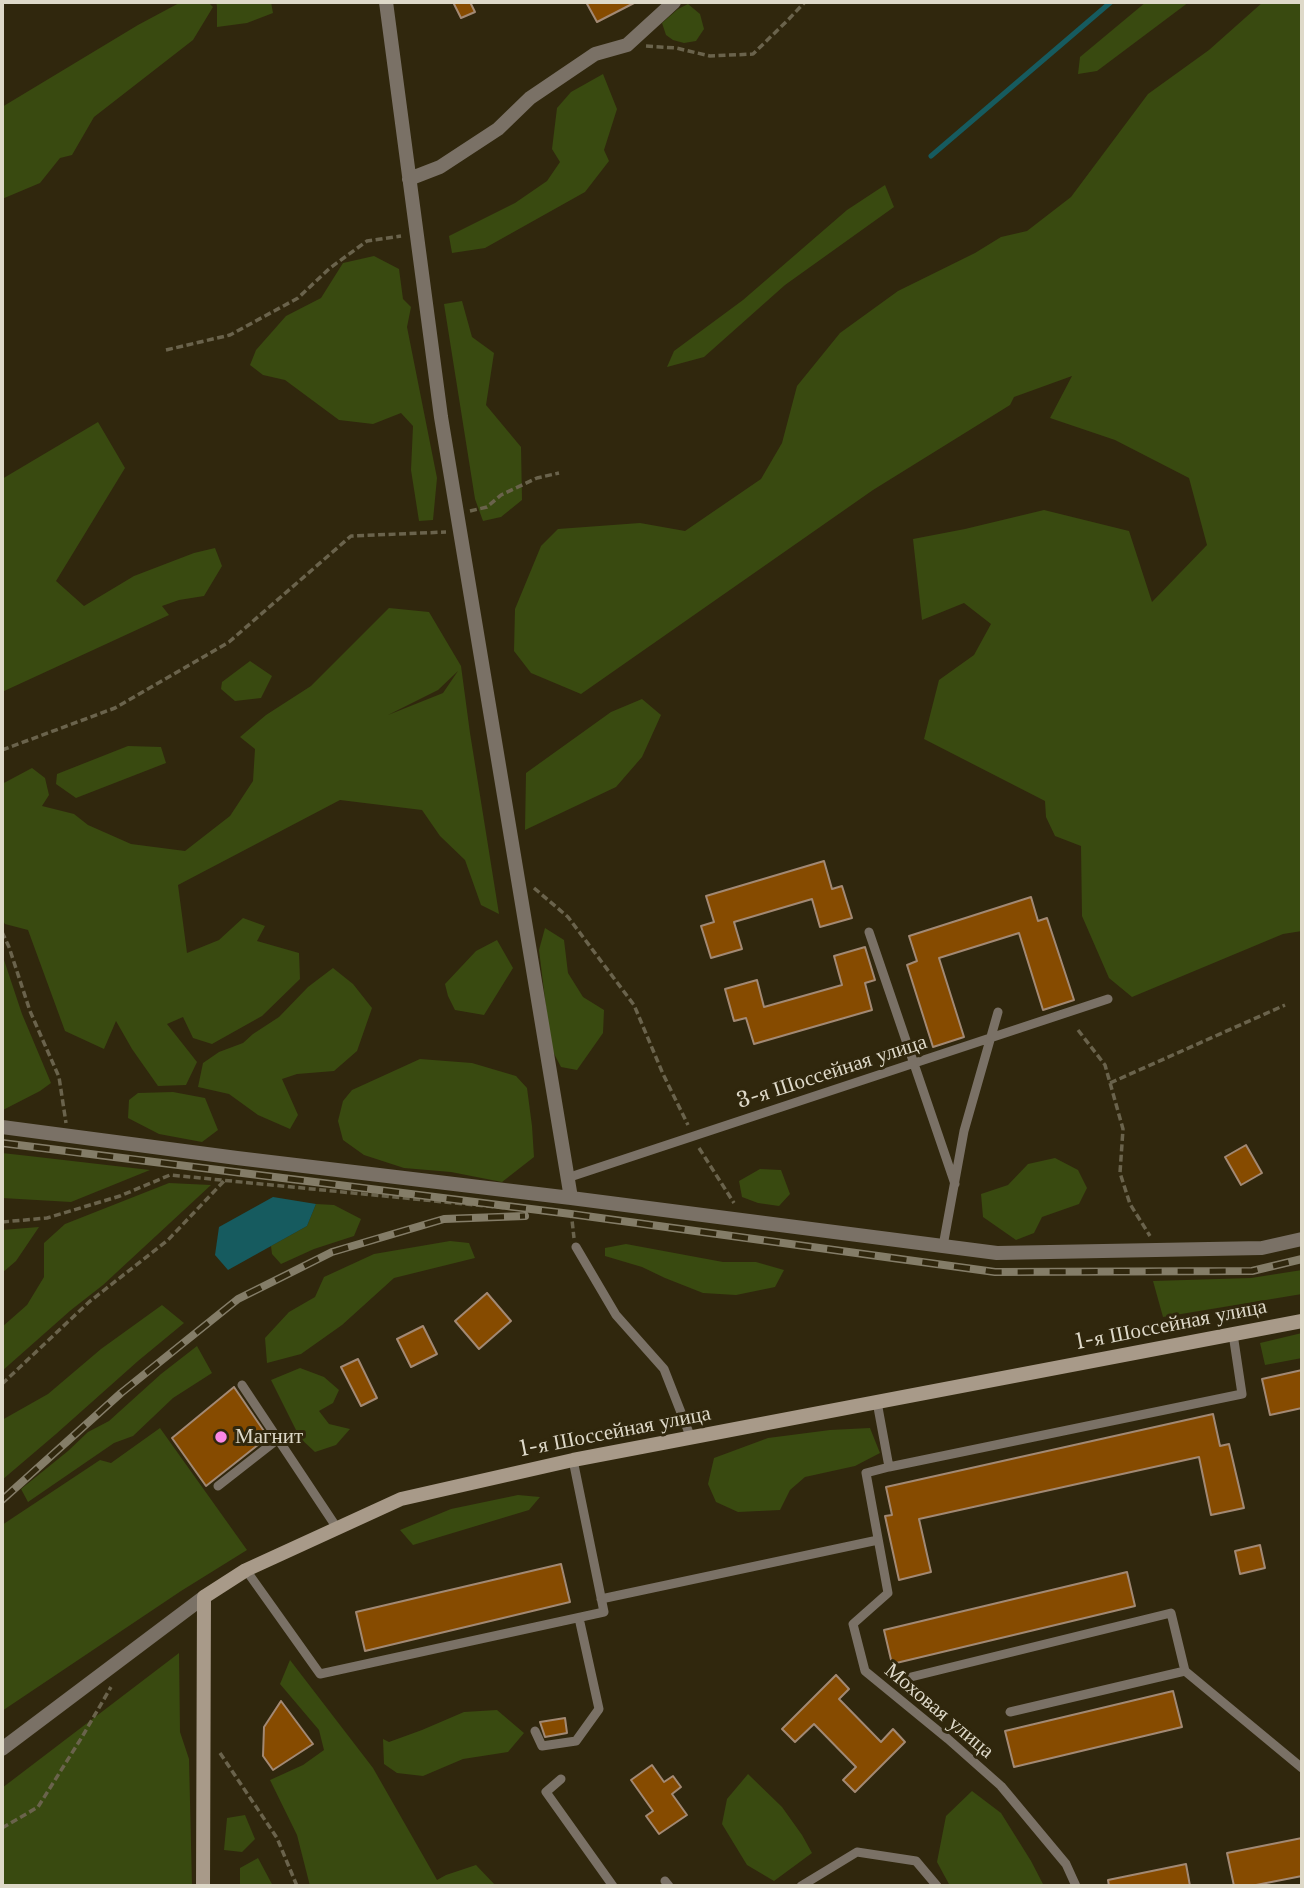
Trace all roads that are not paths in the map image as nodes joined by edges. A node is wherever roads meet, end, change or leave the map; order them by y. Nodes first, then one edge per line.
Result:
1 (386, 2) edge
2 (674, 2) edge
3 (409, 179) junction
4 (869, 932) dead end
5 (1108, 999) dead end
6 (999, 1012) dead end
7 (991, 1038) junction
8 (914, 1063) junction
9 (2, 1127) edge
10 (567, 1178) junction
11 (955, 1184) junction
12 (570, 1198) junction
13 (1302, 1239) edge
14 (943, 1246) junction
15 (576, 1247) road end
16 (1302, 1321) edge
17 (1233, 1334) junction
18 (242, 1385) dead end
19 (877, 1402) junction
20 (691, 1438) junction
21 (278, 1439) junction
22 (573, 1460) junction
23 (889, 1467) junction
24 (218, 1486) dead end
25 (337, 1528) junction
26 (878, 1540) junction
27 (246, 1570) junction
28 (204, 1597) junction
29 (601, 1599) junction
30 (579, 1618) junction
31 (1185, 1671) junction
32 (911, 1677) dead end
33 (1010, 1712) dead end
34 (535, 1731) dead end
35 (2, 1749) edge
36 (1302, 1768) edge
37 (561, 1779) dead end
38 (203, 1886) edge
39 (613, 1886) edge
40 (801, 1886) edge
41 (937, 1886) edge
42 (1076, 1886) edge

1 - 3 street
2 - 3 street
3 - 10 street
4 - 8 lane
5 - 7 lane, 3-я Шоссейная улица
6 - 7 lane
7 - 8 lane, 3-я Шоссейная улица
7 - 11 lane
8 - 10 lane, 3-я Шоссейная улица
8 - 11 lane
9 - 12 street
10 - 12 street
11 - 14 lane
12 - 14 street
13 - 14 street
15 - 20 lane
16 - 17 street, 1-я Шоссейная улица
17 - 19 street, 1-я Шоссейная улица
17 - 23 lane
18 - 21 lane
19 - 20 street, 1-я Шоссейная улица
19 - 23 lane
20 - 22 street, 1-я Шоссейная улица
21 - 24 lane
21 - 25 lane
22 - 25 street, 1-я Шоссейная улица
22 - 29 lane
23 - 26 lane, Моховая улица
25 - 27 street, 1-я Шоссейная улица
26 - 29 lane
26 - 42 lane, Моховая улица
27 - 28 street, 1-я Шоссейная улица
27 - 30 lane
28 - 35 street, 1-я Шоссейная улица
28 - 38 street
29 - 30 lane
30 - 34 lane
31 - 32 lane
31 - 33 lane
31 - 36 lane
37 - 39 lane
40 - 41 lane

